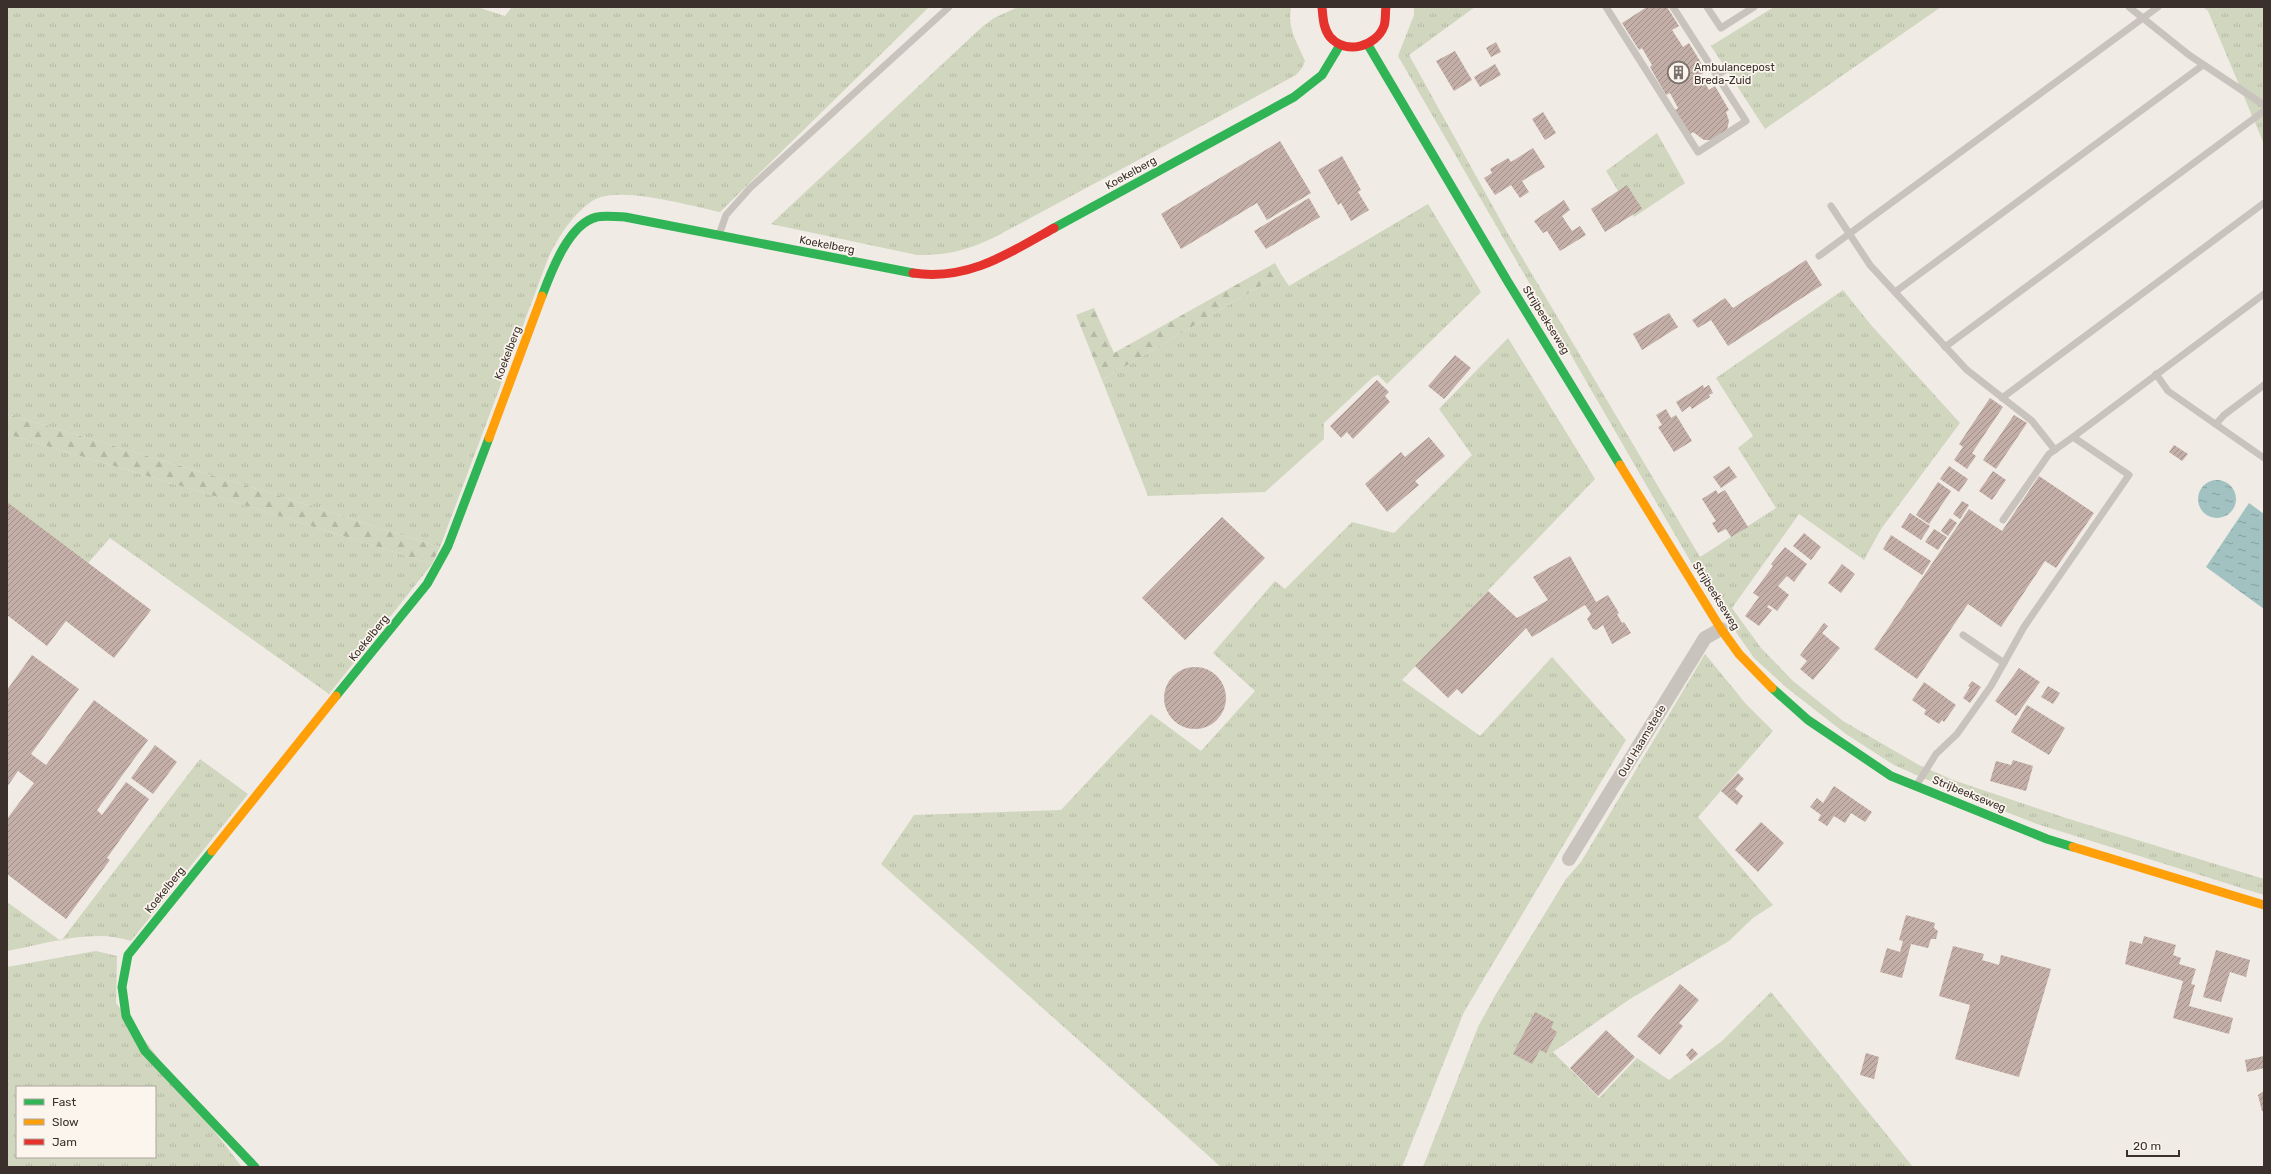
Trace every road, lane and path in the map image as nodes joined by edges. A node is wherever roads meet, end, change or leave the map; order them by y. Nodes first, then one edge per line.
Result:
1 (949, 7) edge
2 (1322, 7) edge
3 (1386, 7) edge
4 (1606, 7) edge
5 (1673, 7) edge
6 (1707, 7) edge
7 (1754, 7) edge
8 (2129, 7) edge
9 (2158, 7) edge
10 (2144, 19) junction
11 (1340, 45) junction
12 (1368, 45) junction
13 (2203, 64) junction
14 (1730, 68) dead end
15 (1717, 75) junction
16 (2264, 105) edge
17 (2264, 111) edge
18 (2264, 203) edge
19 (1831, 206) dead end
20 (1850, 235) junction
21 (719, 236) junction
22 (1819, 256) dead end
23 (1895, 292) junction
24 (2264, 294) edge
25 (1945, 347) junction
26 (2156, 374) junction
27 (2264, 385) edge
28 (2002, 398) junction
29 (2216, 424) junction
30 (2073, 437) junction
31 (2055, 450) junction
32 (2264, 458) edge
33 (2002, 520) dead end
34 (1721, 629) junction
35 (1963, 635) dead end
36 (2004, 663) junction
37 (1916, 786) junction
38 (1569, 859) dead end
39 (2264, 905) edge
40 (255, 1167) edge

1 - 21 lane
2 - 11 street
3 - 12 street
4 - 15 lane
5 - 15 lane
6 - 7 lane
8 - 10 lane
9 - 10 lane
10 - 13 lane
10 - 20 lane
11 - 12 street
11 - 21 street, Koekelberg
12 - 34 street, Strijbeekseweg
13 - 16 lane
13 - 23 lane
14 - 15 lane
17 - 25 lane
18 - 28 lane
19 - 20 lane
20 - 22 lane
20 - 23 lane
21 - 40 street, Koekelberg
23 - 25 lane
24 - 26 lane
25 - 28 lane
26 - 29 lane
26 - 30 lane
27 - 29 lane
28 - 31 lane
29 - 32 lane
30 - 31 lane
30 - 36 lane
31 - 33 lane
34 - 37 street, Strijbeekseweg
34 - 38 street, Oud Haamstede
35 - 36 lane
36 - 37 lane
37 - 39 street, Strijbeekseweg

